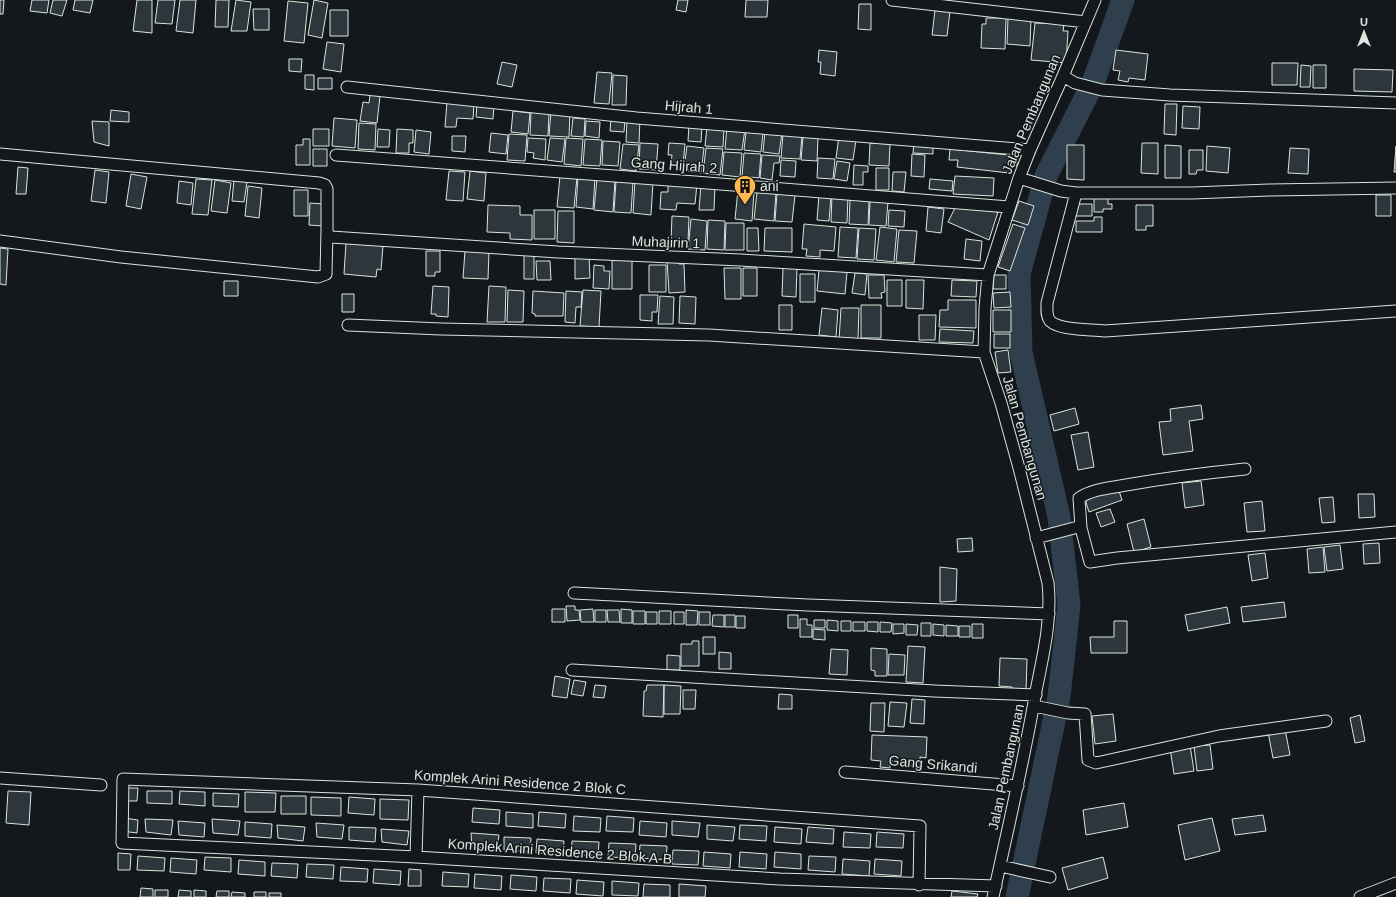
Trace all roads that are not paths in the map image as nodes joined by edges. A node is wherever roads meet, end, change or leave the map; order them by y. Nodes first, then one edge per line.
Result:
1 (892, 0) edge
2 (1094, 0) edge
3 (1086, 22) junction
4 (1063, 76) junction
5 (347, 87) dead end
6 (1396, 103) edge
7 (1030, 150) junction
8 (0, 154) edge
9 (336, 155) dead end
10 (1019, 178) junction
11 (1396, 188) edge
12 (1076, 193) junction
13 (1009, 208) junction
14 (327, 230) junction
15 (0, 241) edge
16 (988, 275) junction
17 (1396, 311) edge
18 (348, 325) dead end
19 (984, 352) junction
20 (1245, 468) dead end
21 (1075, 528) junction
22 (1396, 532) edge
23 (1041, 536) junction
24 (574, 593) dead end
25 (1049, 614) junction
26 (572, 670) dead end
27 (1035, 703) junction
28 (1326, 722) dead end
29 (845, 772) dead end
30 (0, 778) edge
31 (101, 784) dead end
32 (1018, 786) junction
33 (418, 790) junction
34 (122, 843) joint
35 (416, 857) junction
36 (1000, 866) junction
37 (1050, 877) dead end
38 (1396, 883) edge
39 (919, 885) junction
40 (994, 892) edge
41 (1360, 897) edge

1 - 3 street
2 - 3 street, Jalan Pembangunan
3 - 4 street, Jalan Pembangunan
4 - 6 street
4 - 7 street, Jalan Pembangunan
5 - 7 street, Hijrah 1
7 - 10 street, Jalan Pembangunan
8 - 14 street
9 - 13 street, Gang Hijrah 2
10 - 12 street
10 - 13 street, Jalan Pembangunan
11 - 12 street
12 - 17 street
13 - 16 street, Jalan Pembangunan
14 - 15 street
14 - 16 street, Muhajirin 1
16 - 19 street, Jalan Pembangunan
18 - 19 street
19 - 23 street, Jalan Pembangunan
20 - 21 street
21 - 22 street
21 - 23 street
23 - 25 street, Jalan Pembangunan
24 - 25 street
25 - 27 street, Jalan Pembangunan
26 - 27 street
27 - 28 street
27 - 32 street, Jalan Pembangunan
29 - 32 street, Gang Srikandi
30 - 31 street
32 - 36 street, Jalan Pembangunan
33 - 34 street, Komplek Arini Residence 2 Blok C
33 - 35 street
33 - 39 street, Komplek Arini Residence 2 Blok C
34 - 35 street, Komplek Arini Residence 2 Blok A-B
35 - 39 street, Komplek Arini Residence 2 Blok A-B
36 - 37 street
36 - 40 street, Jalan Pembangunan
38 - 41 street
39 - 40 street, Komplek Arini Residence 2 Blok A-B

